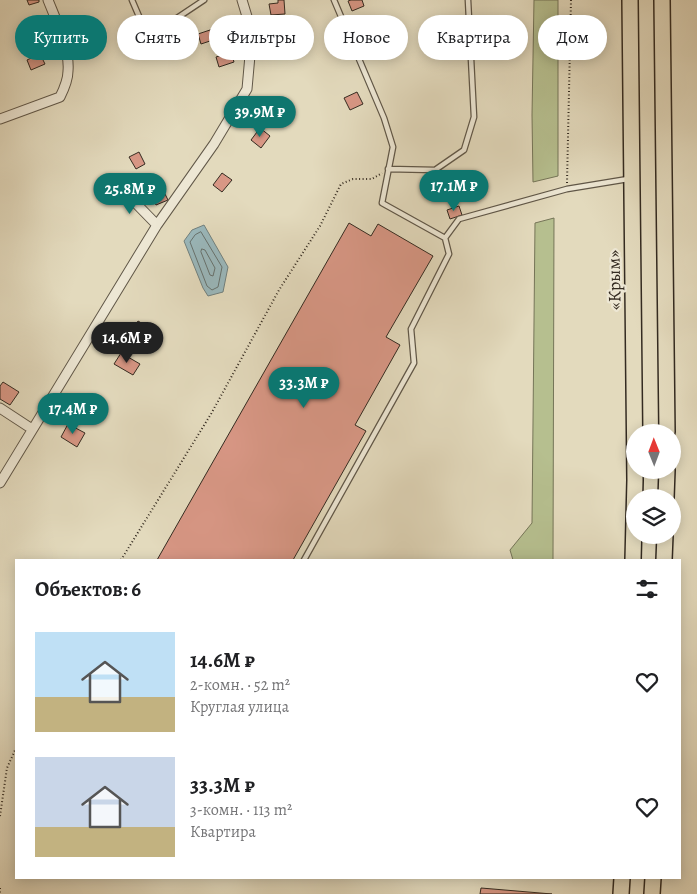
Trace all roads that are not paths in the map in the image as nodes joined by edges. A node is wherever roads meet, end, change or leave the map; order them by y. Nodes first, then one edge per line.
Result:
1 (48, 0) edge
2 (132, 0) edge
3 (204, 0) edge
4 (242, 0) edge
5 (334, 0) edge
6 (468, 0) edge
7 (630, 0) edge
8 (662, 0) edge
9 (0, 119) edge
10 (388, 169) junction
11 (632, 178) junction
12 (120, 187) dead end
13 (157, 226) junction
14 (445, 238) junction
15 (0, 408) edge
16 (667, 424) edge
17 (32, 429) junction
18 (0, 483) edge
19 (665, 544) edge
20 (305, 559) edge
21 (633, 559) edge
22 (664, 559) edge
23 (622, 879) edge
24 (653, 879) edge
25 (621, 894) edge
26 (652, 894) edge

1 - 9 street
2 - 3 lane
4 - 13 street
5 - 10 lane
6 - 10 lane
7 - 11 highway, «Крым»
8 - 16 highway
10 - 14 lane
11 - 14 lane
11 - 21 highway, «Крым»
12 - 13 street
13 - 17 street
14 - 20 lane
15 - 17 street
17 - 18 street
19 - 22 highway
23 - 25 highway
24 - 26 highway

